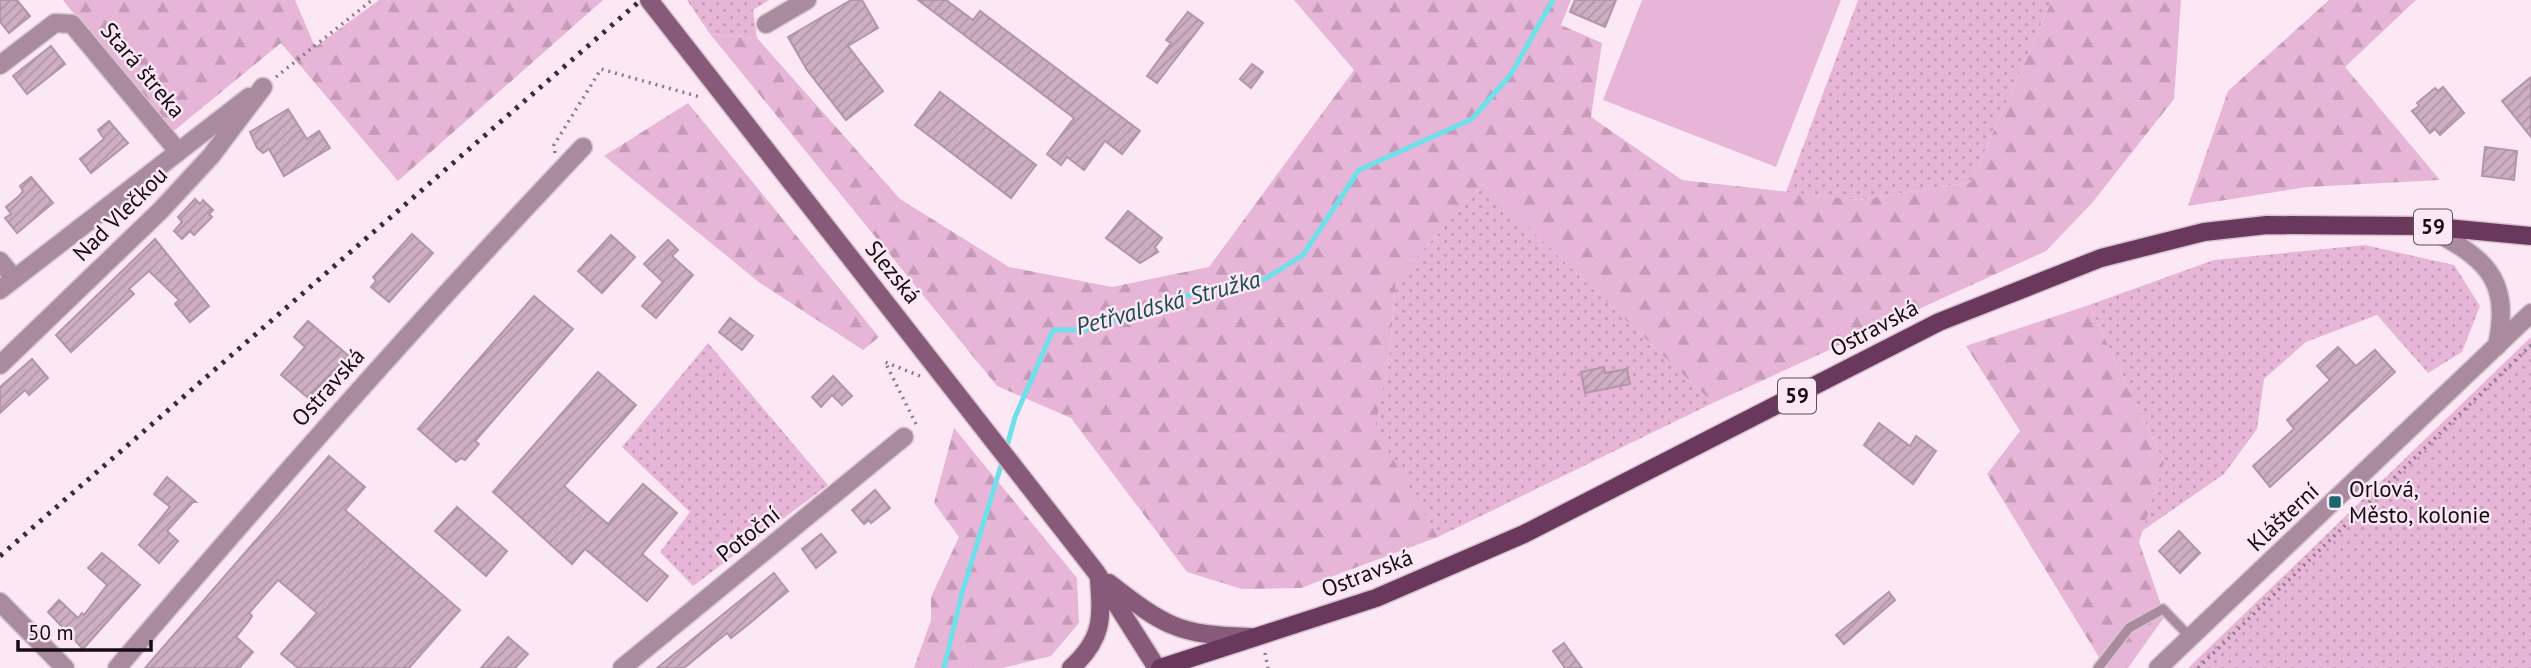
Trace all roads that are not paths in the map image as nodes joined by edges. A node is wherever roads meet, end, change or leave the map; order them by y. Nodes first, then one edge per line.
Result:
1 (807, 0) edge
2 (653, 5) edge
3 (766, 24) dead end
4 (0, 65) edge
5 (263, 87) joint
6 (583, 147) dead end
7 (177, 150) junction
8 (2425, 226) junction
9 (2531, 236) edge
10 (0, 261) edge
11 (7, 284) edge
12 (2531, 313) edge
13 (2497, 346) junction
14 (0, 365) edge
15 (904, 437) road end
16 (1099, 575) junction
17 (0, 602) edge
18 (2190, 637) junction
19 (1262, 638) junction
20 (65, 668) edge
21 (117, 668) edge
22 (622, 668) edge
23 (1071, 668) edge
24 (1159, 668) edge
25 (2098, 668) edge
26 (2158, 668) edge

1 - 3 street
2 - 16 main road, Slezská
4 - 7 street, Stará štreka
5 - 7 street, Stará štreka
5 - 14 street, Nad Vlečkou
6 - 21 street, Ostravská
7 - 11 street, Stará štreka
8 - 9 main road, Ostravská / 59
8 - 13 street
8 - 19 main road, Ostravská / 59
10 - 11 street, Stará štreka
12 - 13 street, Klášterní
13 - 18 street, Klášterní
15 - 22 street, Potoční
16 - 19 main road
16 - 23 main road
16 - 24 main road, Slezská
17 - 20 street
18 - 25 lane
18 - 26 street, Klášterní
19 - 24 main road, Ostravská / 59

